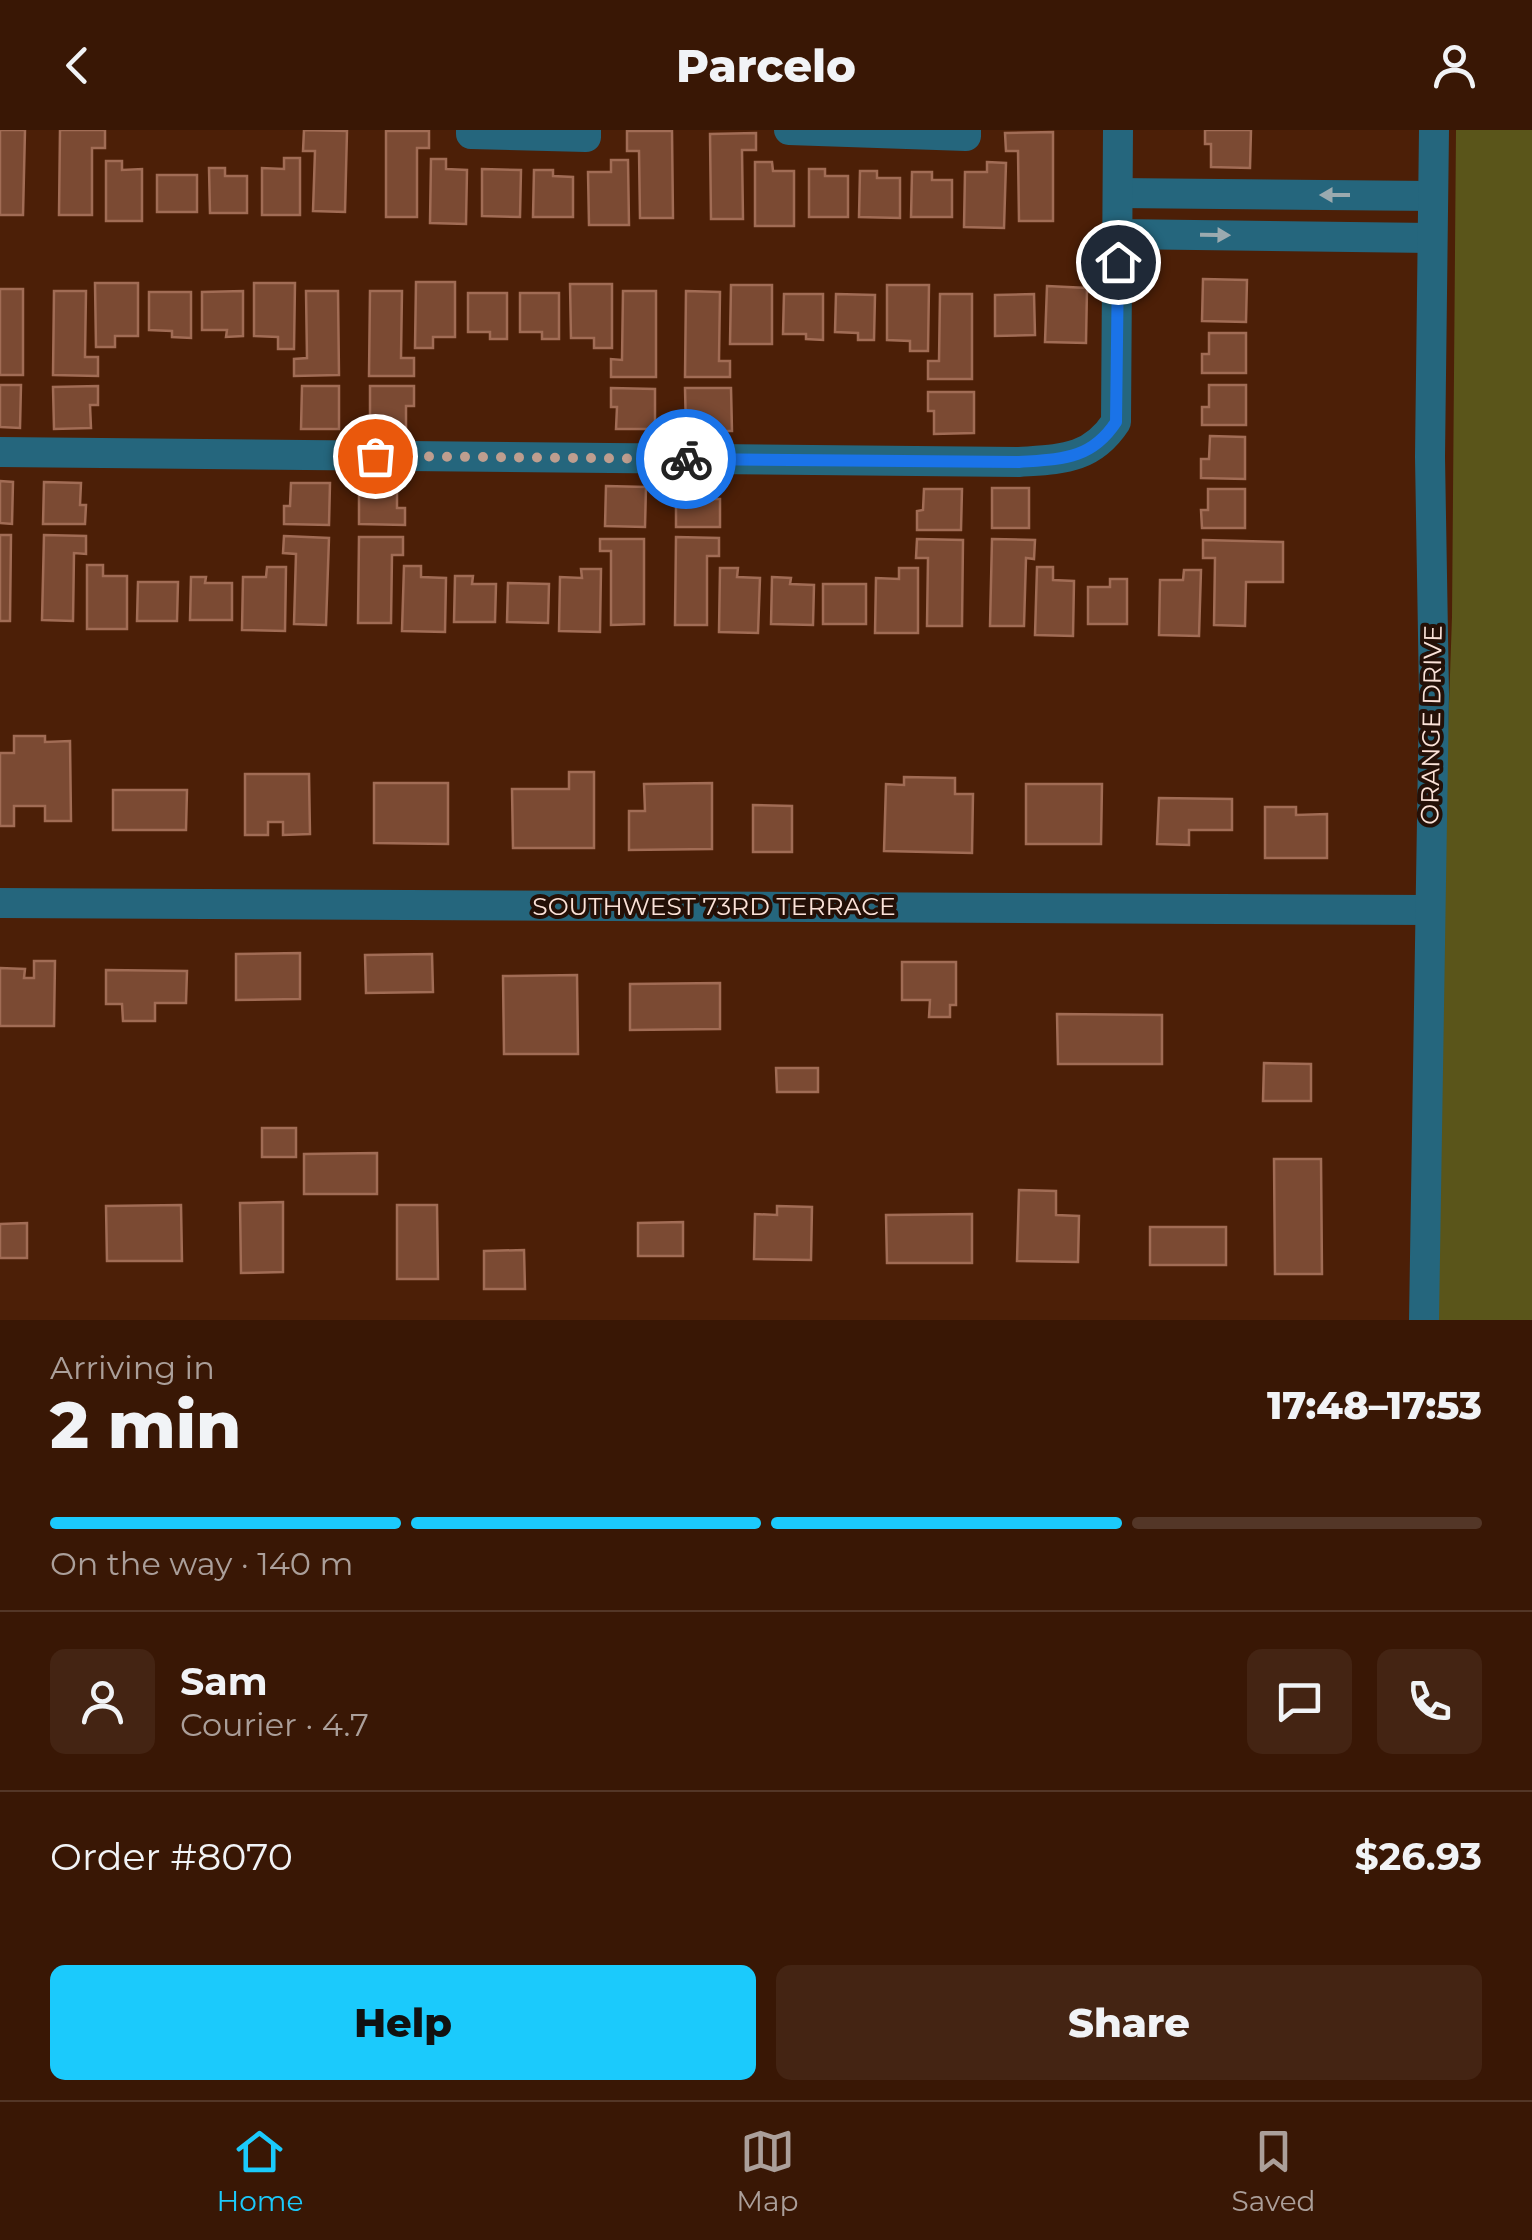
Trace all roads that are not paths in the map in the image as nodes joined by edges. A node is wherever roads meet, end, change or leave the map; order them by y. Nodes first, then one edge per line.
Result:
1 (471, 130) edge
2 (586, 130) edge
3 (789, 130) edge
4 (966, 130) edge
5 (1118, 130) edge
6 (1434, 130) edge
7 (1118, 193) junction
8 (1433, 196) junction
9 (1118, 234) junction
10 (1432, 238) junction
11 (0, 452) edge
12 (0, 903) edge
13 (1428, 910) junction
14 (1424, 1320) edge

1 - 2 street
3 - 4 street
5 - 7 street
6 - 8 street, ORANGE DRIVE
8 -> 7 street
7 - 9 street
8 - 10 street, ORANGE DRIVE
9 -> 10 street
9 - 11 street
10 - 13 street, ORANGE DRIVE
12 - 13 street, SOUTHWEST 73RD TERRACE
13 - 14 street, ORANGE DRIVE

